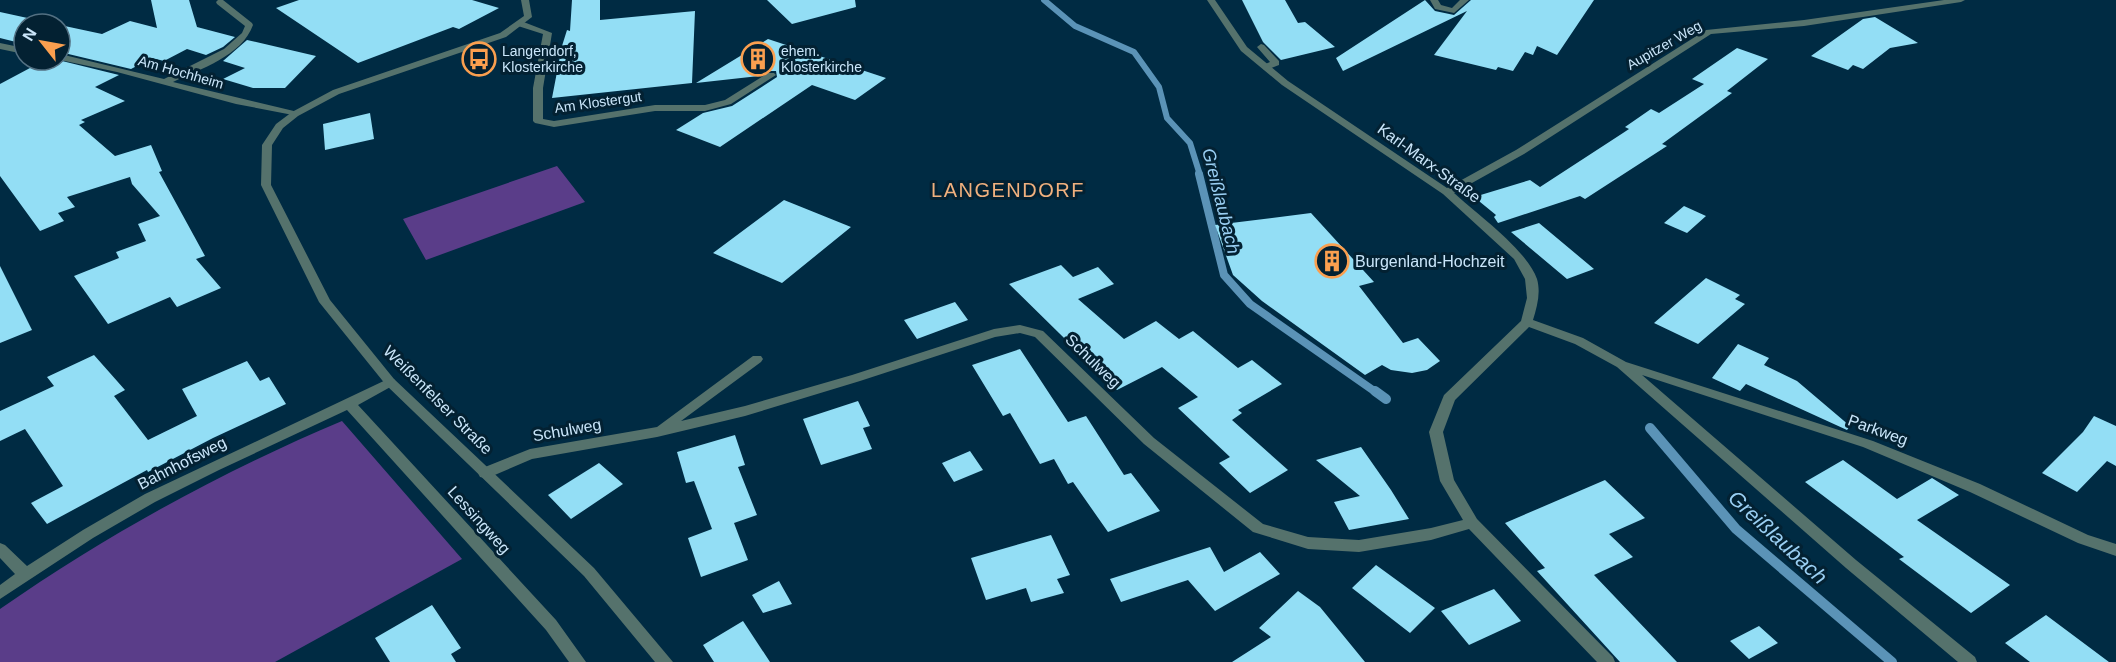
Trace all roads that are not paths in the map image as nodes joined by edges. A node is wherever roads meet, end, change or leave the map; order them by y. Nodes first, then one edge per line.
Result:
1 (525, 0) edge
2 (1211, 0) edge
3 (1434, 0) edge
4 (1465, 0) edge
5 (1961, 0) edge
6 (220, 2) dead end
7 (520, 24) junction
8 (1261, 47) dead end
9 (72, 59) edge
10 (1266, 67) junction
11 (771, 75) dead end
12 (165, 82) junction
13 (296, 114) junction
14 (1447, 192) junction
15 (1527, 322) junction
16 (758, 359) dead end
17 (1620, 364) junction
18 (390, 382) junction
19 (350, 405) junction
20 (657, 432) junction
21 (485, 473) junction
22 (1472, 523) junction
23 (0, 549) edge
24 (2116, 550) edge
25 (25, 574) junction
26 (0, 593) edge
27 (578, 662) edge
28 (666, 662) edge
29 (1606, 662) edge
30 (1969, 662) edge

1 - 7 street
2 - 10 street, Karl-Marx-Straße
3 - 4 street
5 - 14 street, Aupitzer Weg
6 - 12 street
7 - 11 street, Am Klostergut
7 - 13 street, Weißenfelser Straße
8 - 10 street
9 - 12 street, Am Hochheim
10 - 14 street, Karl-Marx-Straße
12 - 13 street, Am Hochheim
13 - 18 street, Weißenfelser Straße
14 - 15 street, Karl-Marx-Straße
15 - 17 street, Parkweg
15 - 22 street
16 - 20 street, Schulweg
17 - 24 street, Parkweg
17 - 30 street, Parkweg
18 - 19 street, Bahnhofsweg
18 - 21 street, Weißenfelser Straße
19 - 25 street, Bahnhofsweg
19 - 27 street, Lessingweg
20 - 21 street, Schulweg
20 - 22 street, Schulweg
21 - 28 street, Weißenfelser Straße
22 - 29 street
23 - 25 street
25 - 26 street, Bahnhofsweg

